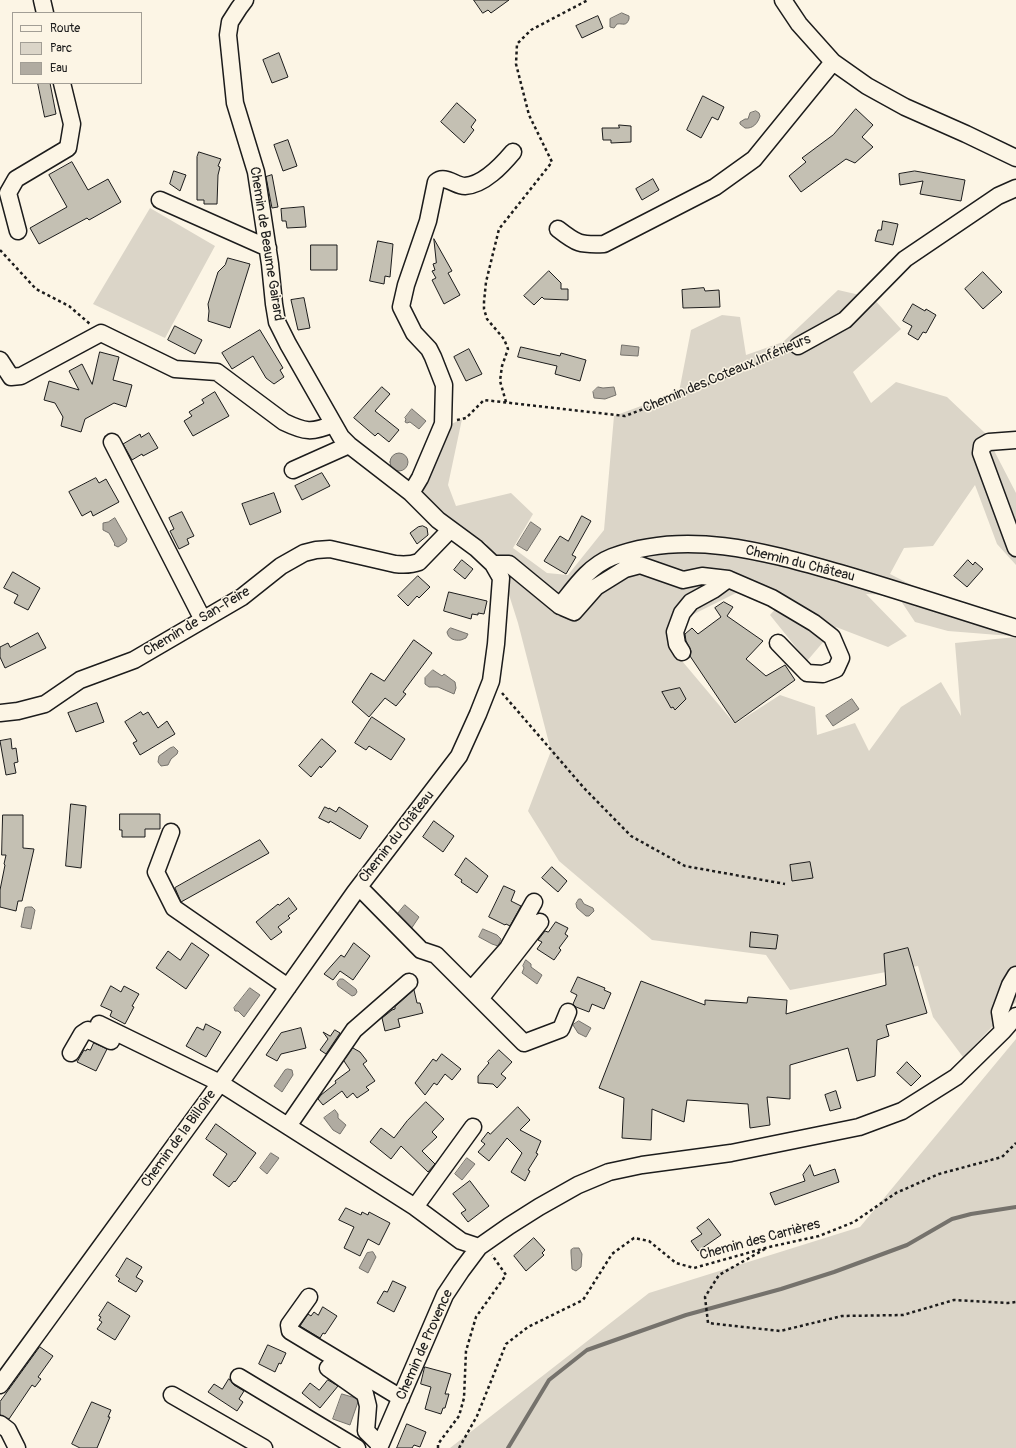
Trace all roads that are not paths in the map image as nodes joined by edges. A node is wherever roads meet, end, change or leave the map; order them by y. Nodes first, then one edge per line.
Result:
1 (42, 0) edge
2 (245, 0) edge
3 (783, 0) edge
4 (45, 12) edge
5 (833, 62) junction
6 (62, 84) edge
7 (513, 152) dead end
8 (1016, 158) edge
9 (1016, 188) edge
10 (160, 200) dead end
11 (558, 229) dead end
12 (18, 231) dead end
13 (268, 248) junction
14 (798, 346) road end
15 (0, 360) edge
16 (333, 424) junction
17 (1016, 440) edge
18 (112, 442) dead end
19 (349, 445) junction
20 (293, 470) dead end
21 (412, 493) junction
22 (450, 530) junction
23 (1016, 548) edge
24 (493, 564) junction
25 (728, 579) junction
26 (560, 606) junction
27 (203, 620) junction
28 (1016, 628) edge
29 (778, 643) dead end
30 (682, 652) dead end
31 (0, 713) edge
32 (171, 832) dead end
33 (359, 887) junction
34 (534, 902) dead end
35 (540, 922) dead end
36 (1016, 975) edge
37 (409, 982) dead end
38 (288, 987) junction
39 (475, 995) junction
40 (568, 1012) dead end
41 (1016, 1016) edge
42 (99, 1024) dead end
43 (1003, 1031) junction
44 (70, 1053) dead end
45 (216, 1088) junction
46 (288, 1126) junction
47 (473, 1127) dead end
48 (415, 1207) junction
49 (479, 1247) junction
50 (309, 1297) dead end
51 (328, 1368) dead end
52 (239, 1377) dead end
53 (0, 1385) edge
54 (172, 1395) dead end
55 (401, 1398) junction
56 (0, 1424) edge
57 (379, 1447) edge
58 (17, 1448) edge
59 (264, 1448) edge
60 (357, 1448) edge

1 - 4 street
2 - 13 street, Chemin de Beaume Gairard
3 - 5 street
5 - 8 street
5 - 11 street
6 - 12 street
7 - 21 street
9 - 14 street, Chemin des Coteaux Inférieurs
10 - 13 street
13 - 16 street, Chemin de Beaume Gairard
15 - 16 street
16 - 19 street, Chemin de Beaume Gairard
17 - 23 street
18 - 27 street
19 - 20 street
19 - 21 street, Chemin de Beaume Gairard
21 - 22 street, Chemin du Château
22 - 24 street, Chemin du Château
22 - 27 street, Chemin de San-Peire
24 - 26 street
24 - 33 street, Chemin du Château
25 - 26 street
25 - 29 street
25 - 30 street
26 - 28 street, Chemin du Château
27 - 31 street, Chemin de San-Peire
32 - 38 street
33 - 38 street, Chemin du Château
33 - 39 street
34 - 39 street
35 - 39 street
36 - 43 street
37 - 46 street
38 - 45 street, Chemin du Château
39 - 40 street
41 - 43 street, Chemin de Provence
42 - 45 street
43 - 49 street, Chemin de Provence
44 - 45 street
45 - 46 street, Chemin de la Billoire
45 - 53 street, Chemin de la Billoire
46 - 48 street, Chemin de la Billoire
47 - 48 street
48 - 49 street, Chemin de la Billoire
49 - 55 street, Chemin de Provence
50 - 55 street
51 - 57 street
52 - 60 street
54 - 59 street
55 - 57 street, Chemin de Provence
56 - 58 street

